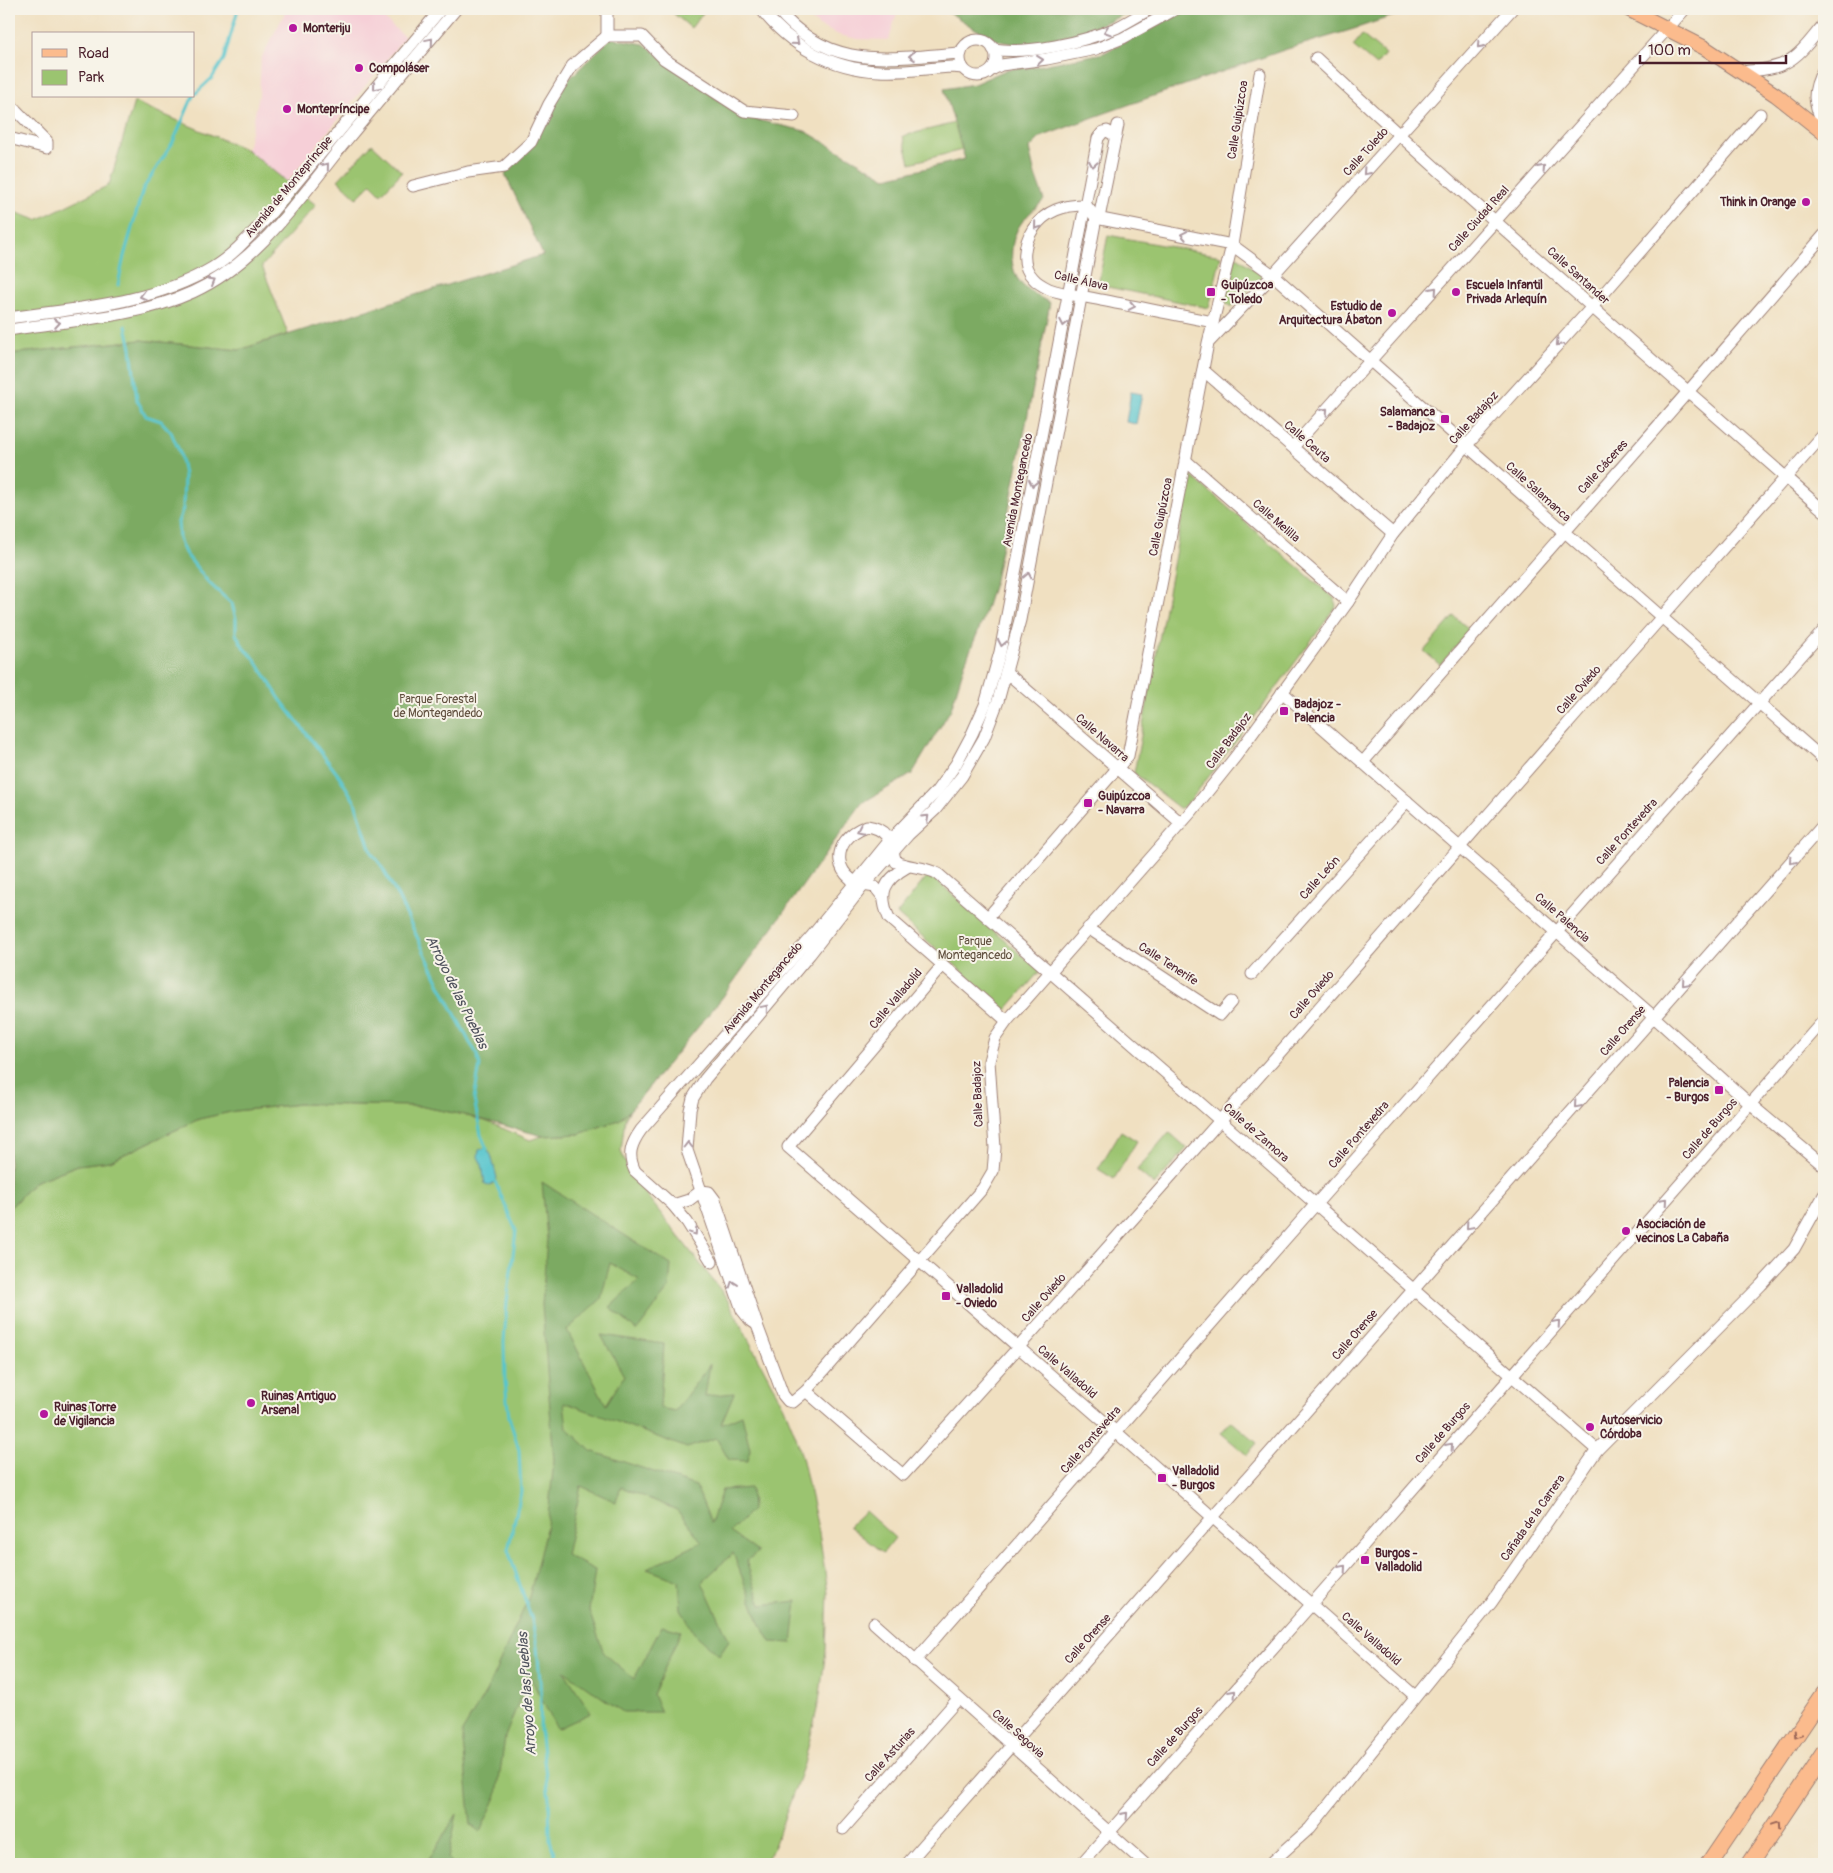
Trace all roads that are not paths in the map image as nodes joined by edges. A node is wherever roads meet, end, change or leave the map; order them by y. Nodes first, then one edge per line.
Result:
1 (440, 9) edge
2 (456, 9) edge
3 (607, 9) edge
4 (761, 9) edge
5 (777, 9) edge
6 (1150, 9) edge
7 (1176, 9) edge
8 (1512, 9) edge
9 (1628, 9) edge
10 (1685, 9) edge
11 (1824, 24) edge
12 (1667, 28) junction
13 (607, 36) junction
14 (993, 49) junction
15 (961, 53) junction
16 (1316, 58) dead end
17 (963, 68) junction
18 (1824, 68) edge
19 (993, 69) junction
20 (1742, 72) junction
21 (1260, 74) dead end
22 (9, 104) edge
23 (1760, 114) dead end
24 (794, 116) dead end
25 (1824, 126) edge
26 (1824, 133) edge
27 (1399, 136) junction
28 (9, 138) edge
29 (413, 186) dead end
30 (1086, 205) junction
31 (1096, 218) junction
32 (1495, 221) junction
33 (1824, 236) edge
34 (1232, 245) junction
35 (1273, 276) junction
36 (1075, 295) junction
37 (1218, 302) junction
38 (1592, 307) junction
39 (1238, 312) junction
40 (9, 318) edge
41 (1213, 322) junction
42 (9, 330) edge
43 (1208, 343) junction
44 (1369, 362) junction
45 (1203, 370) junction
46 (1689, 392) junction
47 (1824, 434) edge
48 (1466, 446) junction
49 (1293, 447) junction
50 (1185, 460) junction
51 (1786, 477) junction
52 (1824, 511) edge
53 (1563, 532) junction
54 (1393, 534) junction
55 (1348, 602) junction
56 (1661, 617) junction
57 (1824, 630) edge
58 (1006, 672) junction
59 (1282, 692) junction
60 (1760, 704) junction
61 (1824, 760) edge
62 (1363, 762) junction
63 (1117, 768) junction
64 (1407, 802) junction
65 (1181, 823) junction
66 (1824, 824) edge
67 (890, 840) junction
68 (1460, 847) junction
69 (893, 852) junction
70 (907, 867) junction
71 (859, 884) junction
72 (883, 897) junction
73 (988, 917) junction
74 (1088, 928) junction
75 (1557, 932) junction
76 (942, 966) junction
77 (1051, 972) junction
78 (1252, 974) dead end
79 (1231, 1002) dead end
80 (1654, 1017) junction
81 (1824, 1020) edge
82 (1007, 1021) junction
83 (673, 1093) junction
84 (1750, 1104) junction
85 (690, 1110) junction
86 (1221, 1120) junction
87 (1824, 1166) edge
88 (701, 1191) junction
89 (1824, 1195) edge
90 (1316, 1204) junction
91 (672, 1205) junction
92 (920, 1261) junction
93 (712, 1262) dead end
94 (1414, 1289) junction
95 (1018, 1348) junction
96 (1512, 1375) junction
97 (806, 1391) junction
98 (790, 1403) joint
99 (1116, 1432) junction
100 (1597, 1450) junction
101 (1213, 1518) junction
102 (1312, 1605) junction
103 (874, 1623) dead end
104 (916, 1661) junction
105 (1824, 1694) edge
106 (1415, 1696) junction
107 (958, 1699) junction
108 (1011, 1746) junction
109 (1824, 1753) edge
110 (842, 1829) dead end
111 (1109, 1833) junction
112 (907, 1864) edge
113 (1081, 1864) edge
114 (1145, 1864) edge
115 (1270, 1864) edge
116 (1709, 1864) edge
117 (1750, 1864) edge

1 -> 40 street, Avenida de Montepríncipe
42 -> 2 street, Avenida de Montepríncipe
3 - 13 street
4 -> 17 street
15 -> 5 street
6 -> 14 street
19 -> 7 street
8 -> 27 street, Calle Toledo
9 - 12 main road
10 - 12 street, Calle Ciudad Real
11 - 20 street
12 - 20 main road
32 -> 12 street, Calle Ciudad Real
13 - 24 street
13 - 29 street
14 - 15 street
14 - 19 street
15 - 17 street
16 - 27 street, Calle Santander
17 - 19 street
18 - 25 street
20 - 26 main road
21 - 34 street, Calle Guipúzcoa
22 - 28 street
23 - 38 street, Calle Badajoz
27 - 32 street, Calle Santander
27 -> 35 street, Calle Toledo
30 - 31 street
31 -> 30 street, Avenida Montegancedo
30 - 36 street, Avenida Montegancedo
30 -> 36 street, Calle Álava
34 -> 31 street
31 - 36 street, Avenida Montegancedo
32 - 38 street, Calle Santander
44 -> 32 street, Calle Ciudad Real
33 - 46 street, Calle Cáceres
34 - 35 street, Calle Salamanca
34 - 37 street, Calle Guipúzcoa
35 - 39 street, Calle Toledo
35 - 44 street, Calle Salamanca
36 -> 41 street, Calle Álava
58 -> 36 street, Avenida Montegancedo
36 -> 67 street, Avenida Montegancedo
37 - 39 street
37 - 41 street, Calle Guipúzcoa
38 - 46 street, Calle Santander
38 -> 48 street, Calle Badajoz
39 - 43 street, Calle Toledo
41 - 43 street, Calle Guipúzcoa
43 - 45 street, Calle Guipúzcoa
44 - 48 street, Calle Salamanca
49 -> 44 street, Calle Ciudad Real
45 - 49 street, Calle Ceuta
45 - 50 street, Calle Guipúzcoa
46 - 51 street, Calle Santander
46 - 53 street, Calle Cáceres
47 - 51 street, Calle Oviedo
48 - 53 street, Calle Salamanca
48 - 54 street, Calle Badajoz
49 - 54 street, Calle Ceuta
50 - 55 street, Calle Melilla
50 - 63 street, Calle Guipúzcoa
51 - 52 street, Calle Santander
51 - 56 street, Calle Oviedo
53 - 56 street, Calle Salamanca
53 - 62 street, Calle Cáceres
54 - 55 street, Calle Badajoz
55 - 59 street, Calle Badajoz
56 - 60 street, Calle Salamanca
56 - 68 street, Calle Oviedo
57 - 60 street, Calle Pontevedra
58 - 63 street, Calle Navarra
69 -> 58 street, Avenida Montegancedo
59 - 62 street, Calle Palencia
59 - 65 street, Calle Badajoz
60 - 61 street, Calle Salamanca
60 - 75 street, Calle Pontevedra
62 - 64 street, Calle Palencia
63 - 65 street, Calle Navarra
63 - 73 street, Calle Guipúzcoa
64 - 68 street, Calle Palencia
64 - 78 street, Calle León
65 - 74 street, Calle Badajoz
66 -> 80 street, Calle Orense
67 - 69 street
67 - 71 street, Avenida Montegancedo
67 -> 71 street
68 - 75 street, Calle Palencia
68 - 86 street, Calle Oviedo
69 - 70 street
69 - 71 street, Avenida Montegancedo
70 - 72 street
70 - 73 street, Calle de Zamora
71 - 72 street
71 - 83 street, Avenida Montegancedo
85 -> 71 street, Avenida Montegancedo
72 - 76 street
73 - 77 street, Calle de Zamora
74 - 77 street, Calle Badajoz
74 - 79 street, Calle Tenerife
75 - 80 street, Calle Palencia
75 - 90 street, Calle Pontevedra
76 - 82 street
76 - 92 street, Calle Valladolid
77 - 82 street, Calle Badajoz
77 - 86 street, Calle de Zamora
80 - 84 street, Calle Palencia
80 -> 94 street, Calle Orense
81 - 84 street, Calle de Burgos
82 - 92 street, Calle Badajoz
83 - 85 street
83 - 91 street, Avenida Montegancedo
84 - 87 street, Calle Palencia
96 -> 84 street, Calle de Burgos
88 -> 85 street, Avenida Montegancedo
86 - 90 street, Calle de Zamora
86 - 95 street, Calle Oviedo
88 - 91 street
88 - 98 street, Avenida Montegancedo
89 - 100 street, Cañada de la Carrera
90 - 94 street, Calle de Zamora
90 - 99 street, Calle Pontevedra
91 -> 93 street, Avenida Montegancedo
92 - 95 street, Calle Valladolid
92 - 97 street, Calle Badajoz
94 - 96 street, Calle de Zamora
94 - 101 street, Calle Orense
95 - 97 street, Calle Oviedo
95 - 99 street, Calle Valladolid
96 - 100 street, Calle de Zamora
102 -> 96 street, Calle de Burgos
97 - 98 street, Calle Badajoz
99 - 101 street, Calle Valladolid
99 - 104 street, Calle Pontevedra
100 - 106 street, Cañada de la Carrera
101 - 102 street, Calle Valladolid
101 - 108 street, Calle Orense
102 - 106 street, Calle Valladolid
111 -> 102 street, Calle de Burgos
103 - 104 street, Calle Segovia
104 - 107 street, Calle Segovia
105 -> 116 highway
106 - 115 street, Cañada de la Carrera
107 - 108 street, Calle Segovia
107 - 110 street, Calle Asturias
108 - 111 street, Calle Segovia
108 - 112 street, Calle Orense
117 -> 109 highway
111 - 113 street, Calle de Burgos
111 - 114 street, Calle Segovia

